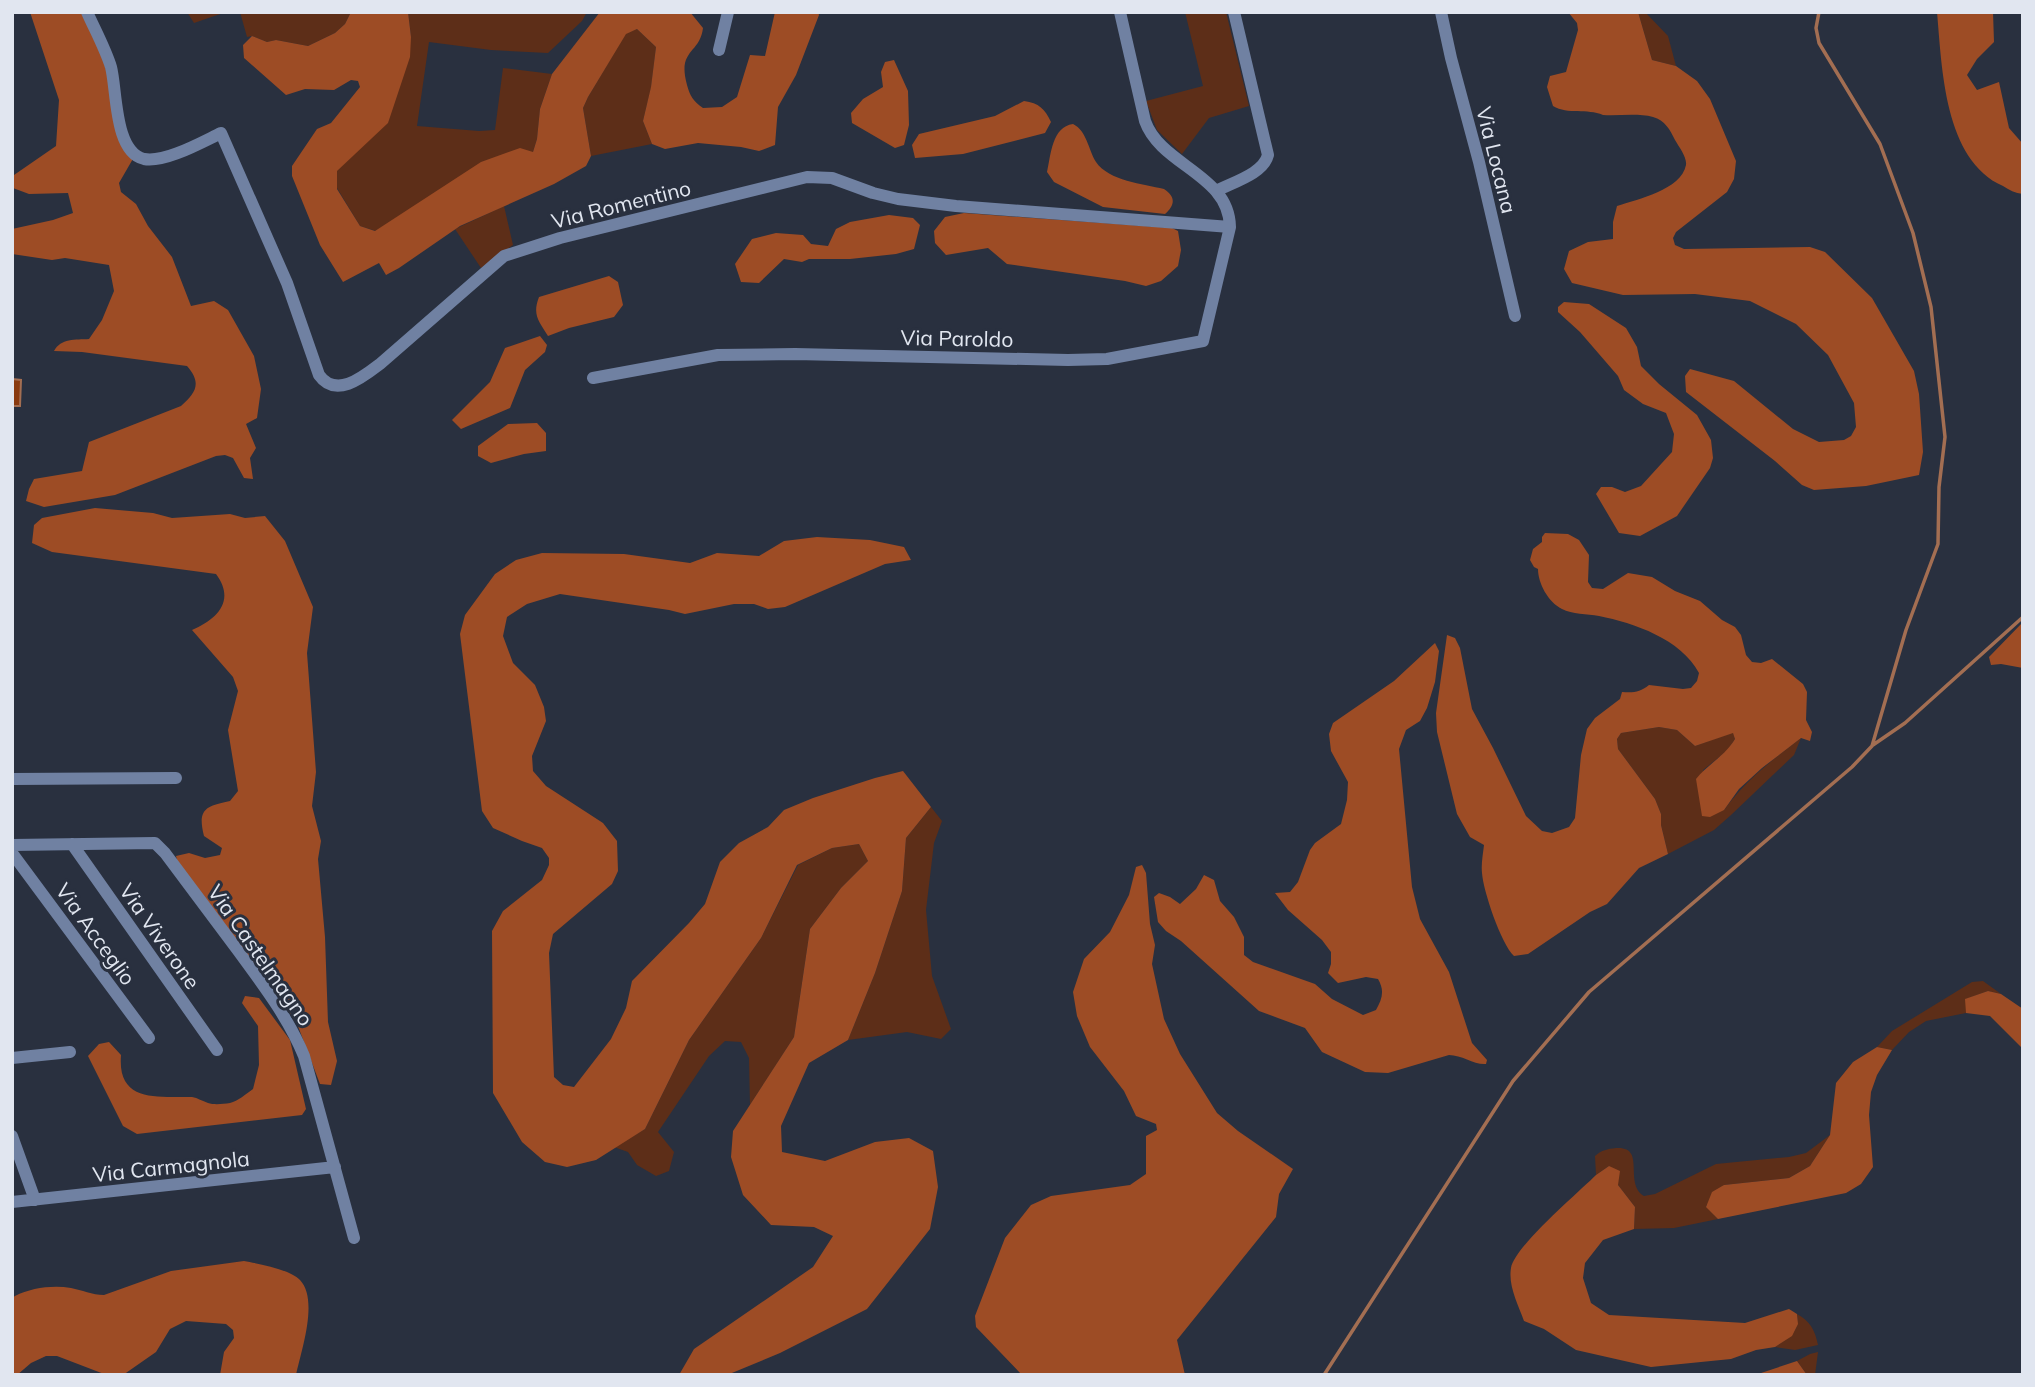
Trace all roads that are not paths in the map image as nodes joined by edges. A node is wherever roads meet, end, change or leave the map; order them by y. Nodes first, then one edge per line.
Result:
1 (87, 12) edge
2 (728, 12) edge
3 (1120, 12) edge
4 (1234, 12) edge
5 (1441, 12) edge
6 (719, 50) dead end
7 (1216, 191) junction
8 (1230, 227) junction
9 (1515, 316) dead end
10 (593, 378) dead end
11 (176, 778) dead end
12 (12, 779) edge
13 (72, 844) junction
14 (12, 845) edge
15 (12, 853) edge
16 (149, 1038) dead end
17 (217, 1050) dead end
18 (70, 1052) dead end
19 (12, 1058) edge
20 (12, 1136) edge
21 (335, 1167) junction
22 (35, 1200) junction
23 (12, 1202) edge
24 (354, 1238) dead end

1 - 8 street, Via Romentino
2 - 6 street
3 - 7 street
4 - 7 street
5 - 9 street, Via Locana
7 - 8 street
8 - 10 street, Via Paroldo
11 - 12 street
13 - 14 street, Via Castelmagno
13 - 17 street, Via Viverone
13 - 21 street, Via Castelmagno
15 - 16 street, Via Acceglio
18 - 19 street
20 - 22 street
21 - 22 street, Via Carmagnola
21 - 24 street, Via Castelmagno
22 - 23 street, Via Carmagnola

